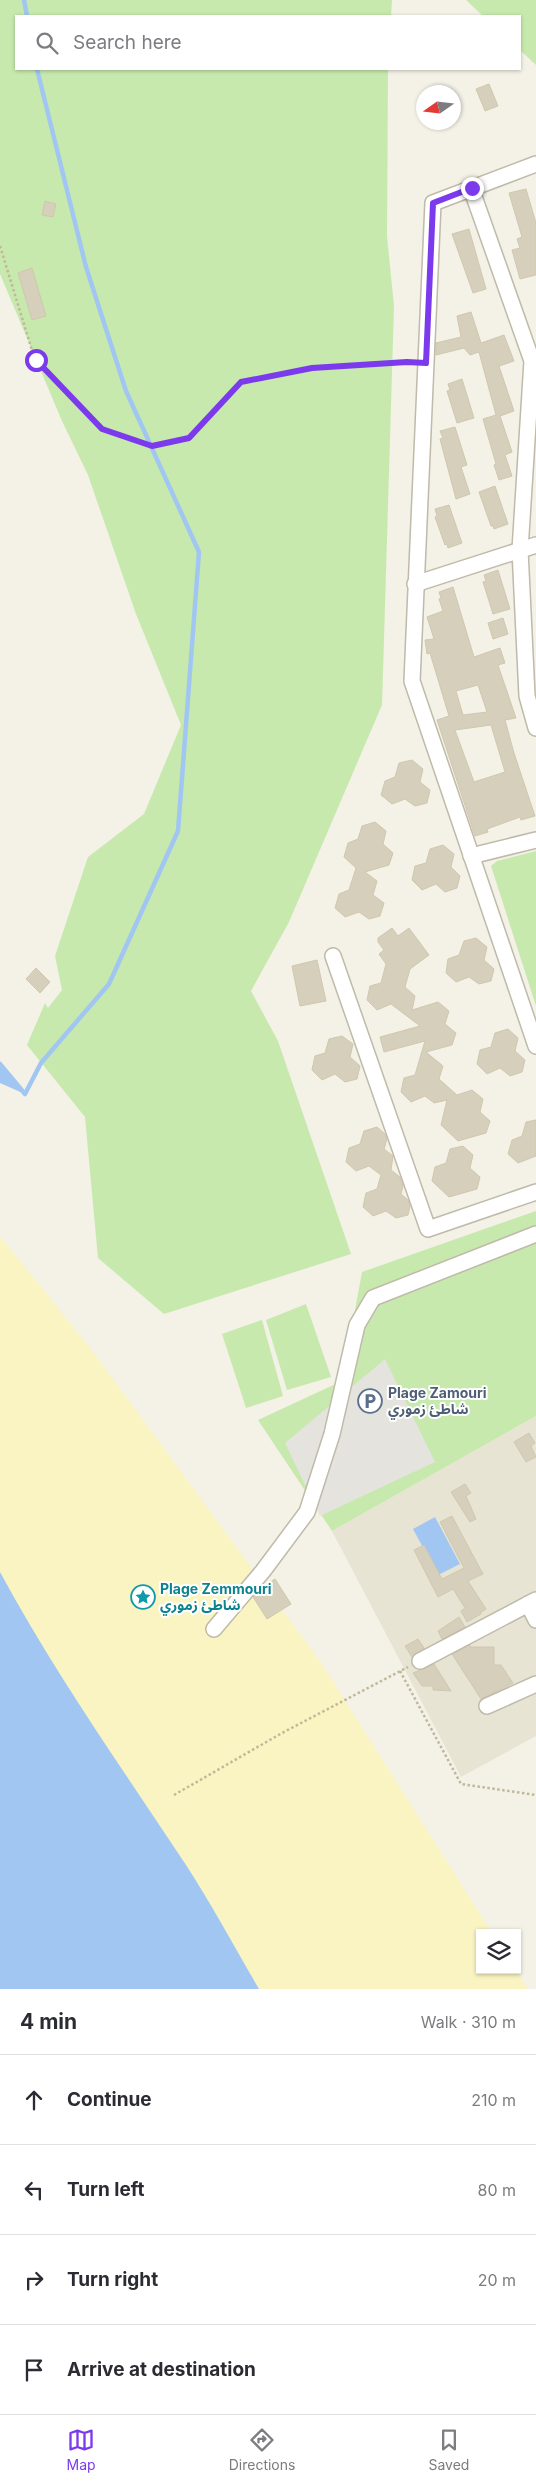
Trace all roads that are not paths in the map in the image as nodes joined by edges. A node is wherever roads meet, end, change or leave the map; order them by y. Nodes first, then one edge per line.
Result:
1 (536, 164) edge
2 (472, 188) junction
3 (536, 545) edge
4 (520, 550) junction
5 (415, 584) junction
6 (536, 728) edge
7 (536, 840) edge
8 (471, 856) junction
9 (334, 956) dead end
10 (536, 1046) edge
11 (536, 1192) edge
12 (536, 1234) edge
13 (532, 1602) edge
14 (536, 1620) edge
15 (214, 1629) dead end
16 (420, 1661) road end
17 (536, 1684) edge
18 (487, 1706) dead end

1 - 2 street
2 - 4 street
2 - 5 street
3 - 4 street
4 - 5 street
4 - 6 street
5 - 8 street
7 - 8 street
8 - 10 street
9 - 11 street
12 - 15 street
13 - 14 street
13 - 16 street
17 - 18 street

